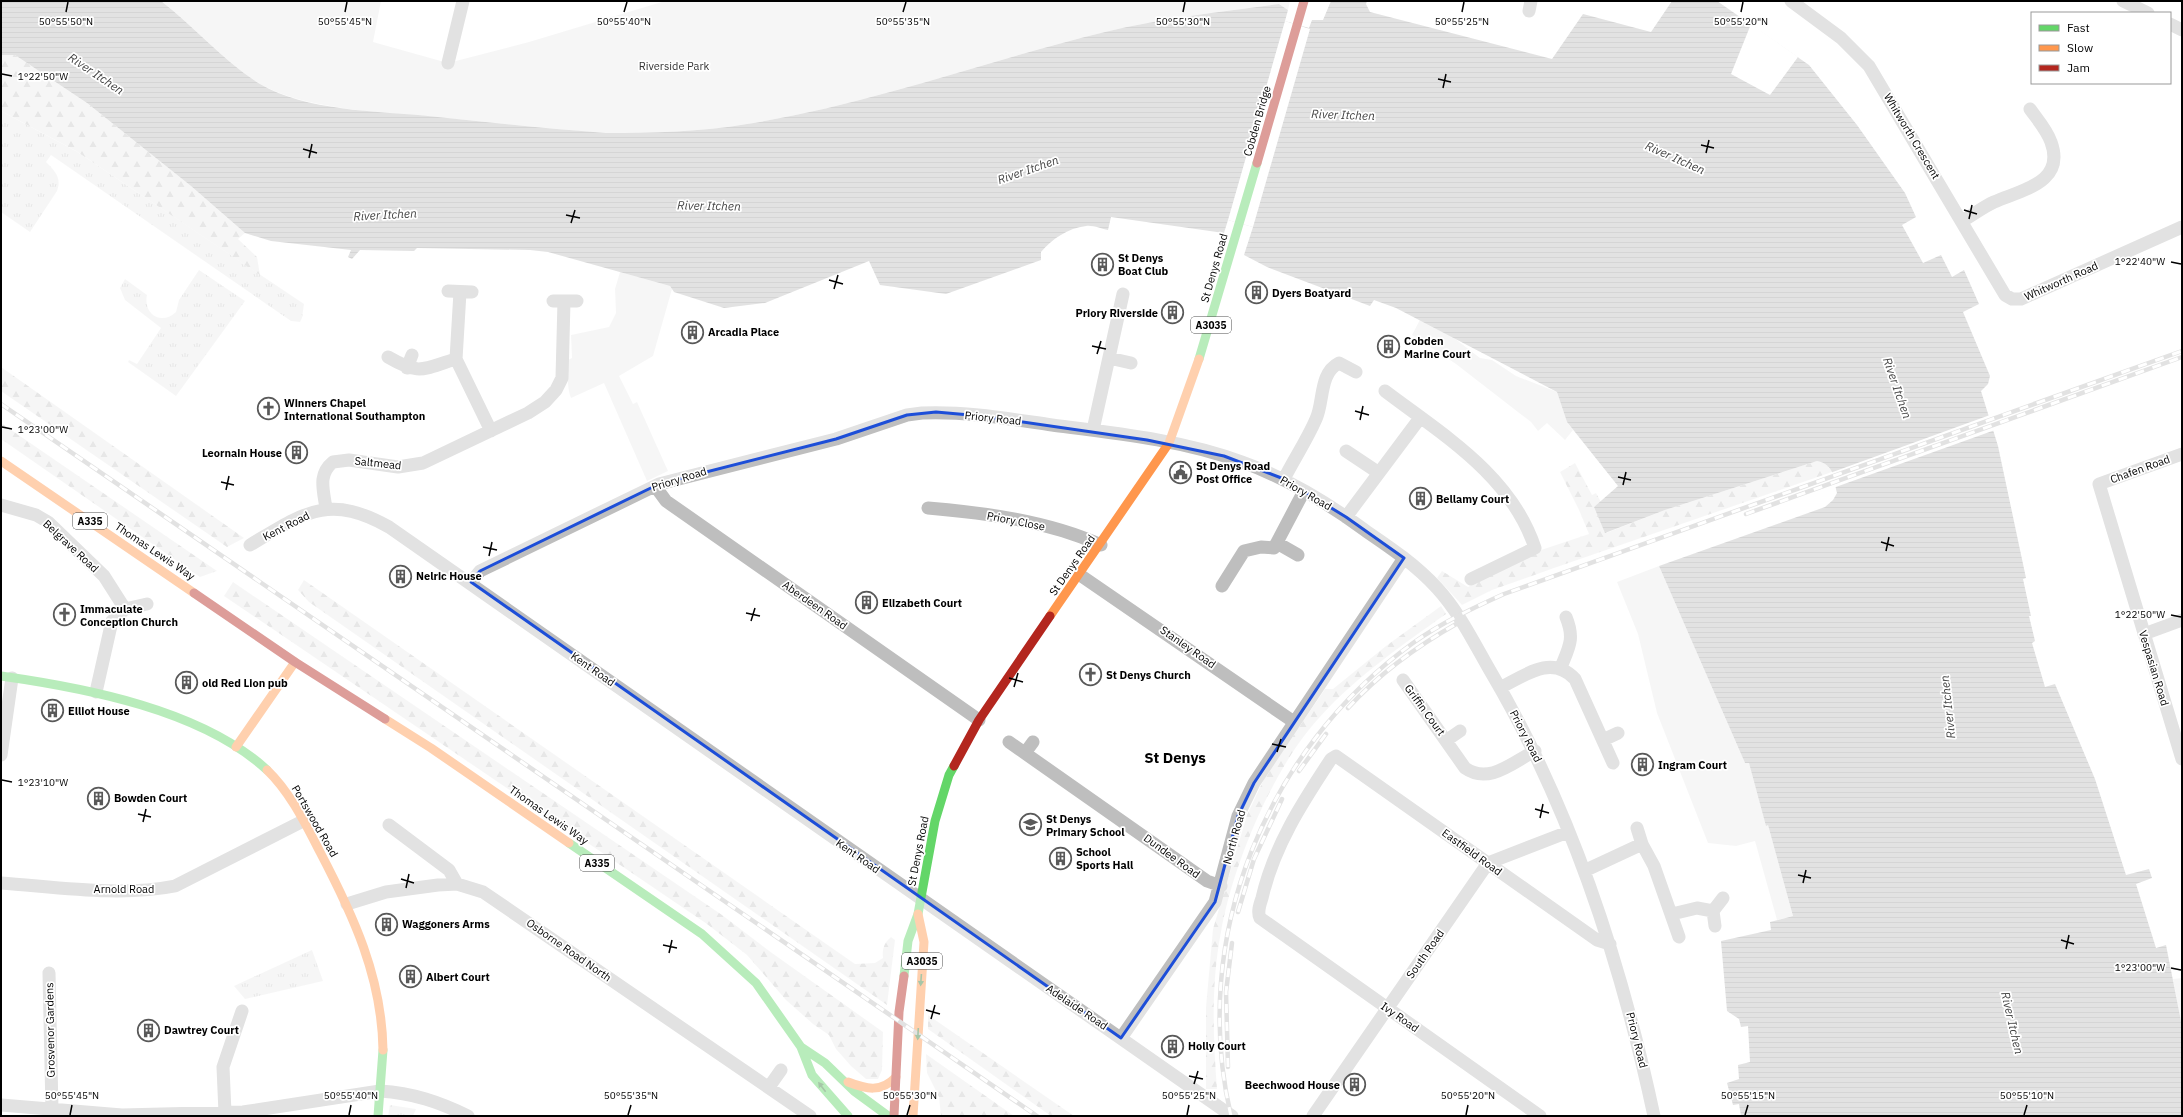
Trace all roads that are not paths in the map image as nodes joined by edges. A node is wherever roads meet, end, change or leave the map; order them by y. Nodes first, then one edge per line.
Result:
1 (463, 1) edge
2 (1304, 1) edge
3 (1791, 1) edge
4 (2123, 1) edge
5 (2146, 12) edge
6 (2171, 24) edge
7 (2182, 30) edge
8 (448, 63) dead end
9 (2030, 109) dead end
10 (1962, 220) junction
11 (1240, 223) joint
12 (2182, 227) edge
13 (460, 292) dead end
14 (1123, 294) dead end
15 (2005, 295) joint
16 (565, 301) dead end
17 (388, 357) dead end
18 (1109, 358) junction
19 (456, 359) junction
20 (1131, 363) dead end
21 (1356, 372) dead end
22 (1386, 391) dead end
23 (1420, 418) junction
24 (1093, 430) junction
25 (491, 431) junction
26 (1169, 443) junction
27 (1346, 451) dead end
28 (2182, 454) edge
29 (1, 461) edge
30 (1379, 473) junction
31 (1284, 479) junction
32 (2099, 484) joint
33 (655, 486) junction
34 (1304, 491) junction
35 (1, 505) edge
36 (928, 508) dead end
37 (326, 509) junction
38 (1346, 516) junction
39 (1277, 542) junction
40 (250, 545) dead end
41 (1101, 545) junction
42 (1298, 555) dead end
43 (1404, 558) junction
44 (1080, 575) junction
45 (1471, 579) dead end
46 (471, 582) junction
47 (1222, 586) dead end
48 (147, 604) dead end
49 (125, 609) junction
50 (1566, 617) dead end
51 (2182, 620) edge
52 (2144, 634) junction
53 (295, 662) junction
54 (1561, 667) junction
55 (6, 677) edge
56 (1403, 680) dead end
57 (1500, 688) junction
58 (96, 692) junction
59 (980, 720) junction
60 (1294, 722) junction
61 (1460, 731) dead end
62 (1618, 733) dead end
63 (1447, 740) junction
64 (1603, 740) junction
65 (1009, 742) dead end
66 (1033, 742) dead end
67 (236, 747) junction
68 (1535, 751) junction
69 (1025, 753) junction
70 (1, 755) edge
71 (2182, 759) edge
72 (1613, 763) dead end
73 (303, 821) junction
74 (1636, 828) dead end
75 (393, 832) dead end
76 (1568, 832) junction
77 (1642, 844) junction
78 (1488, 863) junction
79 (1584, 871) junction
80 (1, 883) edge
81 (457, 884) junction
82 (1221, 886) junction
83 (1723, 898) dead end
84 (921, 899) junction
85 (347, 904) junction
86 (1713, 911) junction
87 (918, 914) junction
88 (1672, 914) junction
89 (1260, 918) joint
90 (1715, 926) dead end
91 (1679, 937) dead end
92 (1610, 944) junction
93 (49, 974) dead end
94 (1387, 1008) junction
95 (242, 1011) dead end
96 (1121, 1038) junction
97 (800, 1047) junction
98 (781, 1070) dead end
99 (896, 1077) junction
100 (841, 1079) junction
101 (769, 1087) junction
102 (380, 1091) junction
103 (1, 1105) edge
104 (858, 1106) dead end
105 (52, 1110) junction
106 (225, 1113) junction
107 (243, 1114) edge
108 (122, 1116) edge
109 (378, 1116) edge
110 (468, 1116) edge
111 (810, 1116) edge
112 (848, 1116) edge
113 (888, 1116) edge
114 (894, 1116) edge
115 (913, 1116) edge
116 (1232, 1116) edge
117 (1313, 1116) edge
118 (1540, 1116) edge
119 (1654, 1116) edge

1 - 8 street
2 - 11 main road, Cobden Bridge / A3035
3 - 10 street, Whitworth Crescent
4 - 5 street
6 - 7 street
9 - 10 street
10 - 15 street, Whitworth Crescent
11 - 26 main road, St Denys Road / A3035
12 - 15 street, Whitworth Road
13 - 19 street
14 - 18 street
16 - 25 street, Saltmead
17 - 19 street
18 - 20 street
18 - 24 street
19 - 25 street
21 - 31 street
22 - 23 street
23 - 30 street
23 - 45 street
24 - 26 street, Priory Road
24 - 33 street, Priory Road
25 - 37 street, Saltmead
26 - 31 street, Priory Road
26 - 41 main road, St Denys Road / A3035
27 - 30 street
28 - 32 street, Chafen Road
29 - 53 main road, Thomas Lewis Way / A335
30 - 38 street
31 - 34 street, Priory Road
32 - 52 street, Vespasian Road
33 - 46 street, Priory Road
33 - 59 street, Aberdeen Road
34 - 38 street, Priory Road
34 - 39 street
35 - 49 street, Belgrave Road
36 - 41 street, Priory Close
37 - 40 street, Kent Road
37 - 46 street, Kent Road
38 - 43 street, Priory Road
39 - 42 street
39 - 47 street
41 - 44 main road, St Denys Road / A3035
43 - 57 street, Priory Road
43 - 60 street, North Road
44 - 59 main road, St Denys Road / A3035
44 - 60 street, Stanley Road
46 - 84 street, Kent Road
48 - 49 street
49 - 58 street
50 - 54 street
51 - 52 street
52 - 71 street, Vespasian Road
53 - 67 main road
53 - 97 main road, Thomas Lewis Way / A335
54 - 57 street
54 - 64 street
55 - 58 main road, Portswood Road
55 - 70 street
56 - 63 street, Griffin Court
57 - 68 street, Priory Road
58 - 67 main road, Portswood Road
59 - 84 main road, St Denys Road / A3035
60 - 82 street, North Road
61 - 63 street, Griffin Court
62 - 64 street
63 - 68 street, Griffin Court
64 - 72 street
65 - 69 street, Dundee Road
66 - 69 street
67 - 73 main road, Portswood Road
68 - 76 street, Priory Road
69 - 82 street, Dundee Road
73 - 80 street, Arnold Road
73 - 85 main road, Portswood Road
74 - 77 street
75 - 81 street
76 - 78 street
76 - 79 street, Priory Road
77 - 79 street
77 - 88 street
78 - 89 street, Eastfield Road
78 - 92 street, Eastfield Road
78 - 94 street, South Road
79 - 92 street, Priory Road
81 - 85 street, Osborne Road North
81 - 101 street, Osborne Road North
82 - 96 street, North Road
83 - 86 street
84 - 87 main road, St Denys Road / A3035
84 - 96 street, Adelaide Road
85 - 102 main road, Portswood Road
86 - 88 street
86 - 90 street
87 - 99 main road, St Denys Road / A3035
87 -> 115 main road, St Denys Road / A3035
88 - 91 street
89 - 94 street, Ivy Road
92 - 119 street, Priory Road
93 - 105 street, Grosvenor Gardens
94 - 117 street, South Road
94 - 118 street, Ivy Road
95 - 106 street
96 - 116 street, Adelaide Road
97 - 100 main road, Thomas Lewis Way / A335
112 -> 97 main road, Thomas Lewis Way / A335
98 - 101 street
99 - 100 main road
99 - 114 main road, St Denys Road / A3035
100 - 104 main road
100 - 113 main road, Thomas Lewis Way / A335
101 - 111 street, Osborne Road North
102 - 107 street
102 - 109 main road, Portswood Road
102 - 110 street
103 - 105 street
105 - 108 street
106 - 107 street
106 - 108 street

